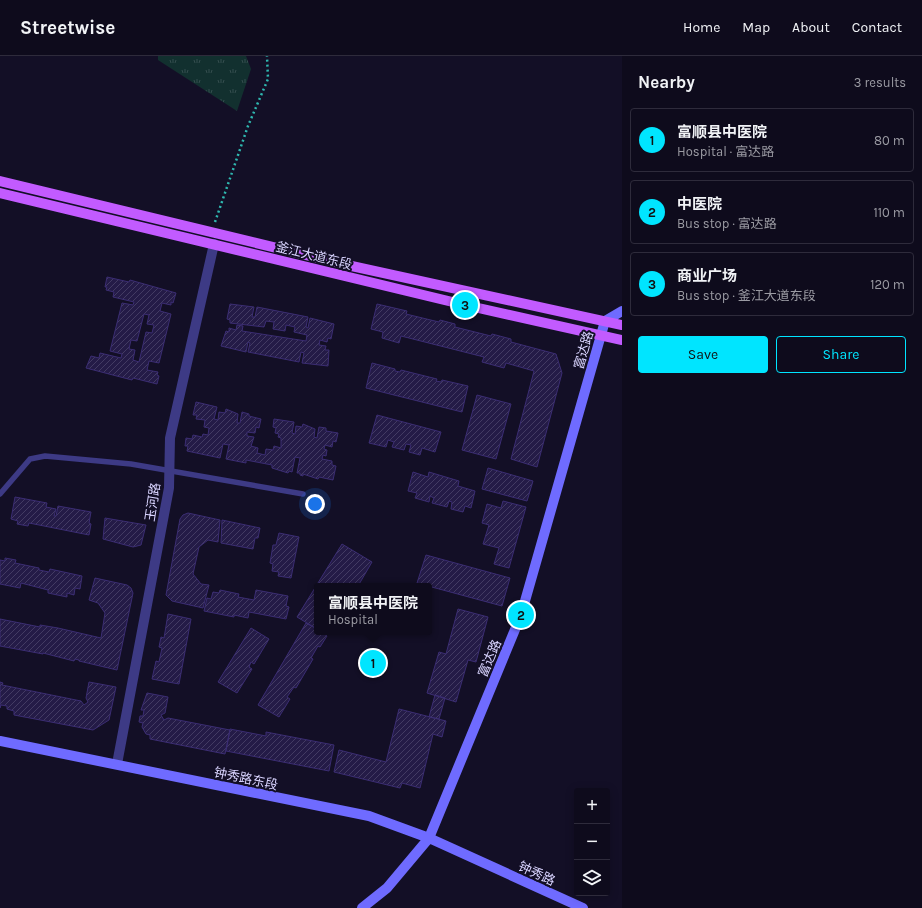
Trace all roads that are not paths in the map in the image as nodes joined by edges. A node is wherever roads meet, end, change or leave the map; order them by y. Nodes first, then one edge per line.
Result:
1 (0, 181) edge
2 (0, 192) edge
3 (214, 244) junction
4 (622, 311) edge
5 (605, 321) junction
6 (622, 324) edge
7 (601, 335) junction
8 (622, 340) edge
9 (169, 471) junction
10 (0, 494) edge
11 (303, 494) dead end
12 (0, 741) edge
13 (117, 764) junction
14 (428, 838) junction
15 (480, 861) joint
16 (362, 908) edge
17 (583, 908) edge

1 - 5 main road, 釜江大道东段
2 - 3 main road, 釜江大道东段
3 - 7 main road, 釜江大道东段
3 - 9 street, 玉河路
4 - 5 main road
5 - 6 main road, 釜江大道东段
5 - 7 main road, 富达路
7 - 8 main road, 釜江大道东段
7 - 14 main road, 富达路
9 - 10 lane
9 - 11 lane
9 - 13 street, 玉河路
12 - 13 main road, 钟秀路东段
13 - 14 main road, 钟秀路东段
14 - 15 main road, 钟秀路东段
14 - 16 main road, 富达路
15 - 17 main road, 钟秀路

